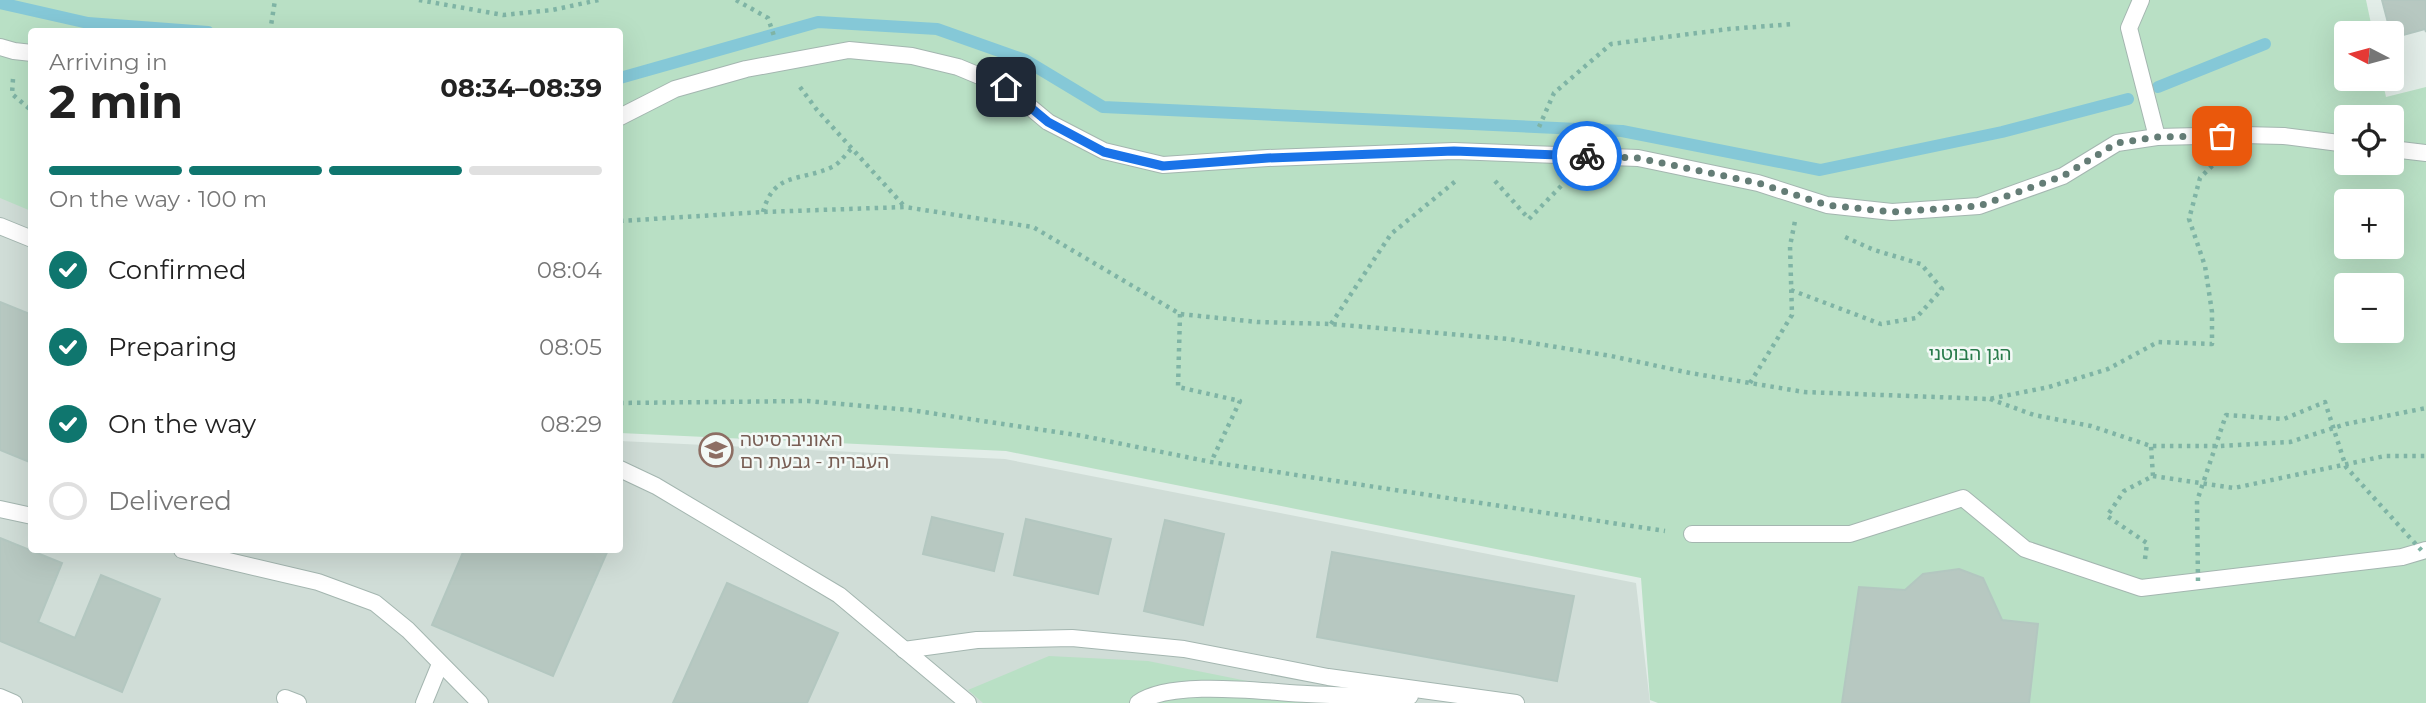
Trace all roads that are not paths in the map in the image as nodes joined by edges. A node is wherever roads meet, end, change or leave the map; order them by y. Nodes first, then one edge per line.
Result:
1 (2141, 0) edge
2 (7, 49) edge
3 (28, 52) edge
4 (623, 115) edge
5 (2157, 137) junction
6 (2334, 142) edge
7 (2404, 150) edge
8 (2426, 153) edge
9 (0, 226) edge
10 (28, 237) edge
11 (623, 470) edge
12 (0, 509) edge
13 (28, 515) edge
14 (1692, 534) road end
15 (2424, 550) edge
16 (195, 553) edge
17 (904, 649) junction
18 (440, 664) junction
19 (1468, 696) junction
20 (0, 697) edge
21 (14, 703) edge
22 (424, 703) edge
23 (480, 703) edge
24 (968, 703) edge
25 (1138, 703) edge
26 (1516, 703) edge

1 - 5 lane
2 - 3 lane
4 - 5 lane
5 - 6 lane
7 - 8 lane
9 - 10 lane
11 - 17 lane
12 - 13 lane
14 - 15 lane
16 - 18 lane
17 - 19 lane
17 - 24 lane
18 - 22 lane
18 - 23 lane
19 - 25 lane
19 - 26 lane
20 - 21 lane

